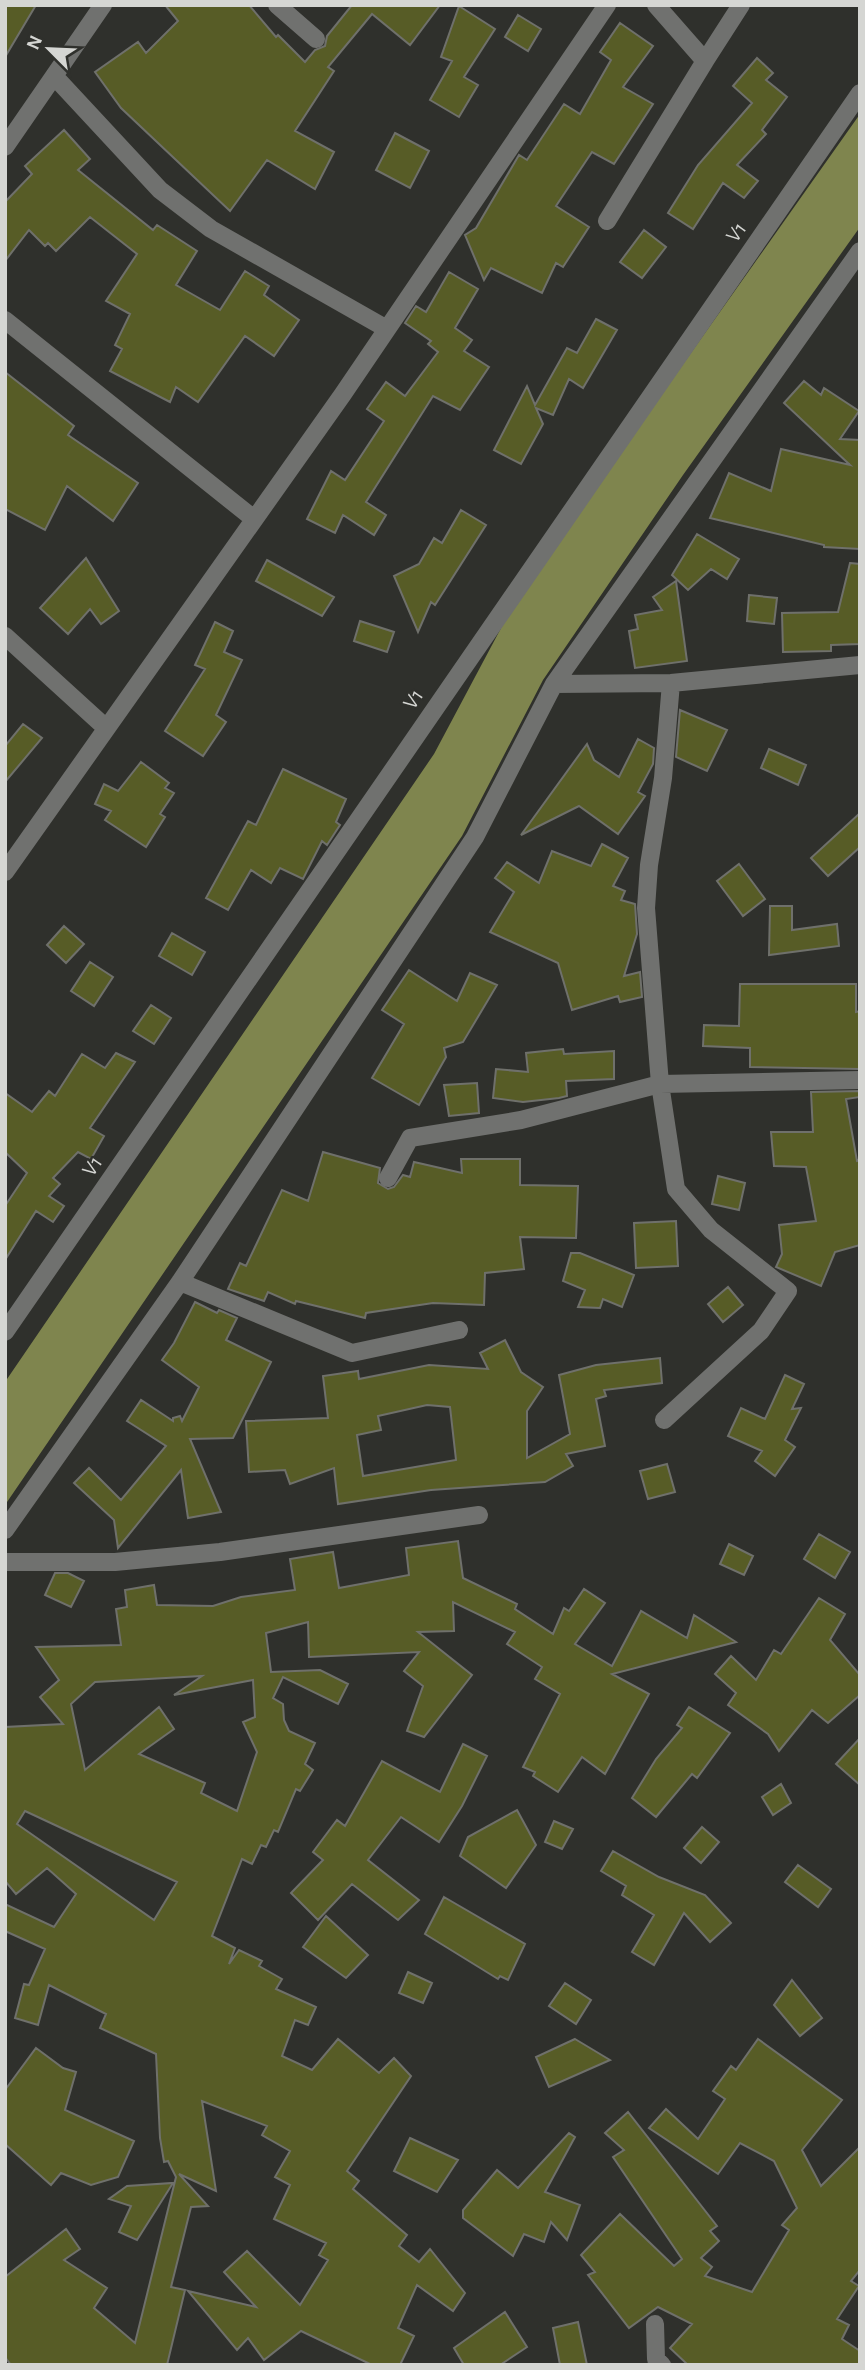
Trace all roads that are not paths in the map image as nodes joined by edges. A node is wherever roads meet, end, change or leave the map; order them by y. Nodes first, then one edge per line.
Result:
1 (103, 5) edge
2 (277, 5) edge
3 (607, 5) edge
4 (656, 5) edge
5 (741, 5) edge
6 (316, 39) dead end
7 (705, 61) junction
8 (55, 77) junction
9 (860, 93) edge
10 (5, 147) edge
11 (607, 222) dead end
12 (860, 251) edge
13 (5, 320) edge
14 (387, 329) junction
15 (254, 519) junction
16 (5, 636) edge
17 (860, 665) edge
18 (671, 683) junction
19 (554, 684) junction
20 (105, 727) junction
21 (5, 872) edge
22 (860, 1080) edge
23 (660, 1084) junction
24 (388, 1178) dead end
25 (180, 1282) junction
26 (459, 1330) dead end
27 (5, 1332) edge
28 (664, 1420) dead end
29 (479, 1515) dead end
30 (5, 1530) edge
31 (5, 1562) edge
32 (655, 2324) dead end
33 (662, 2365) edge

1 - 8 street
2 - 6 street
3 - 14 street
4 - 7 street
5 - 7 street
7 - 11 street
8 - 10 street
8 - 14 street
9 - 27 street, V1
12 - 19 street
13 - 15 street
14 - 15 street
15 - 20 street
16 - 20 street
17 - 18 street
18 - 19 street
18 - 23 street
19 - 25 street
20 - 21 street
22 - 23 street
23 - 24 street
23 - 28 street
25 - 26 street
25 - 30 street
29 - 31 street
32 - 33 street

